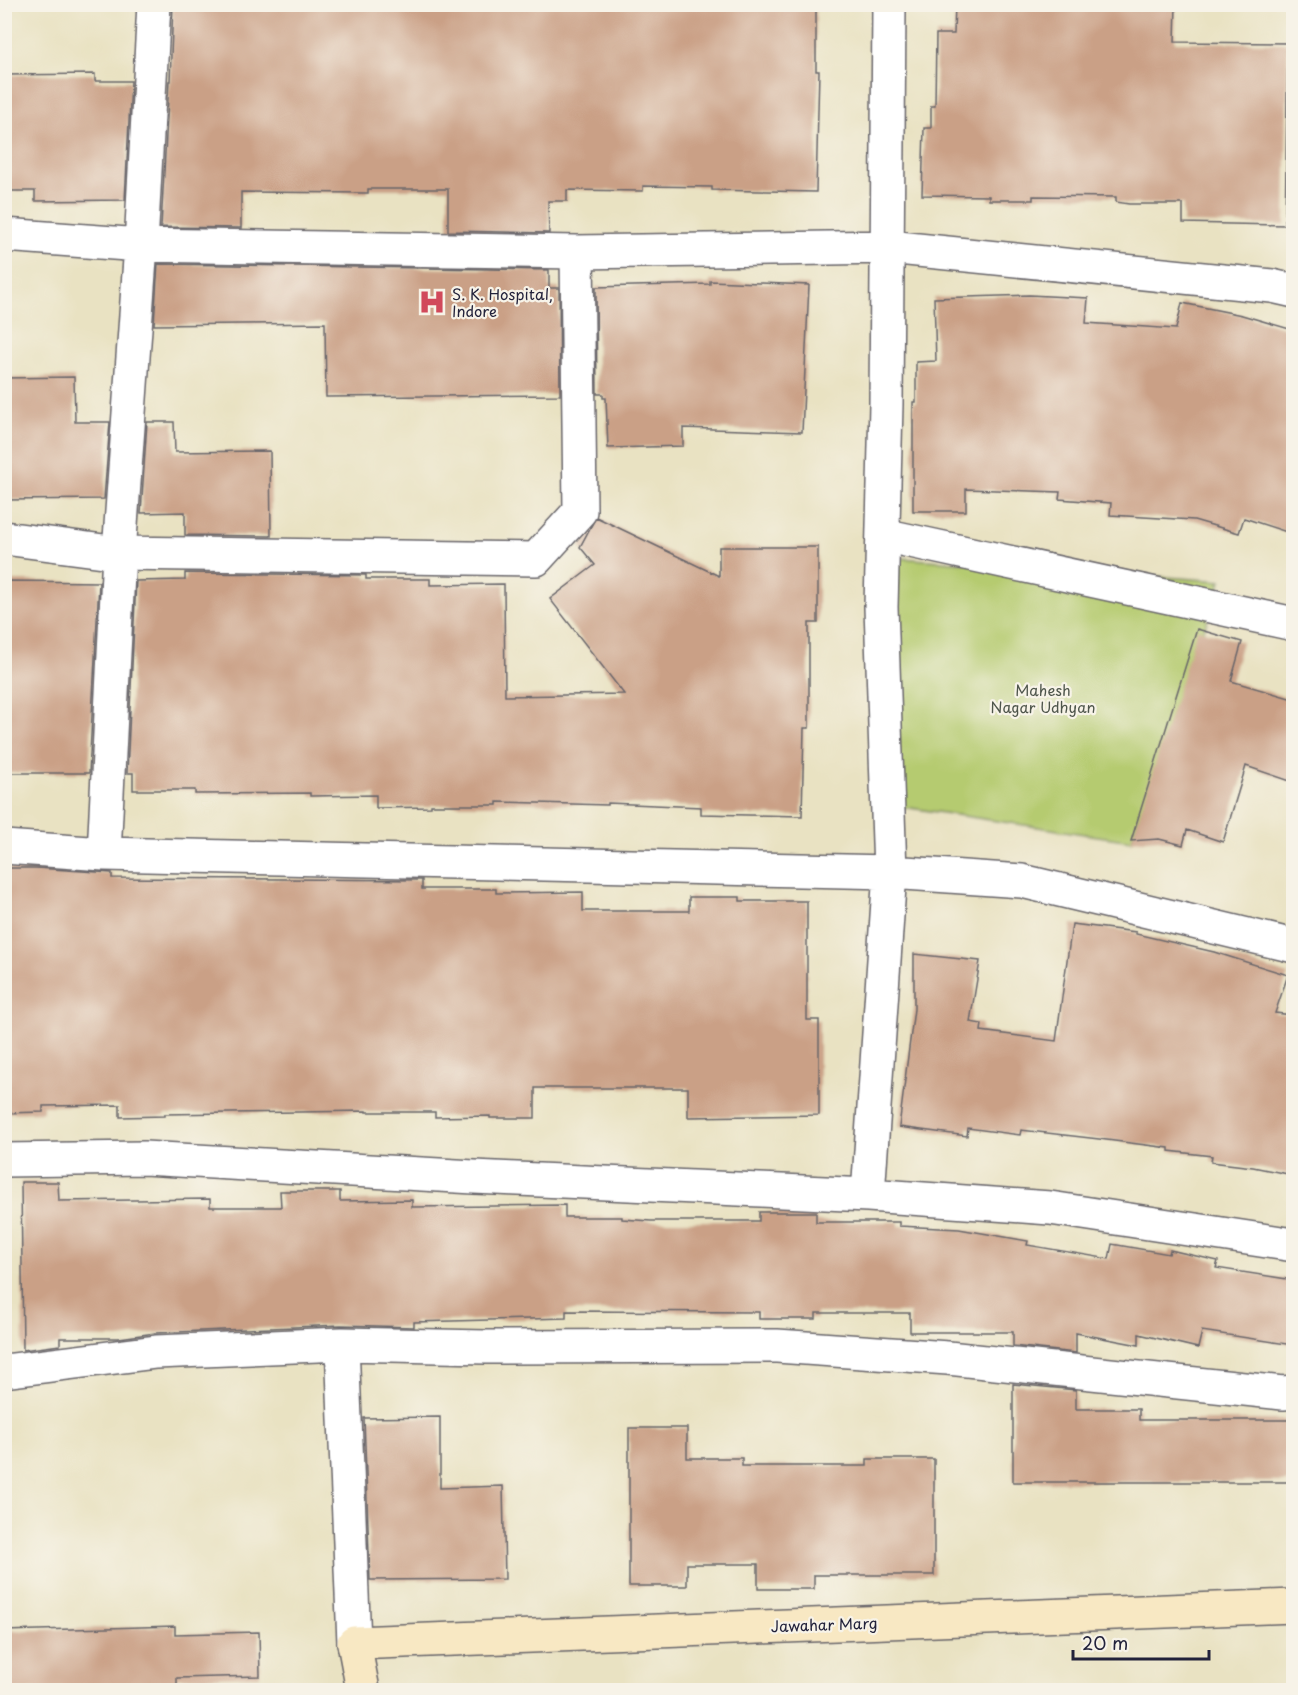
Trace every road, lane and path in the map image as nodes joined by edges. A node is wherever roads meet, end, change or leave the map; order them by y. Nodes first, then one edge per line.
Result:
1 (154, 4) edge
2 (889, 4) edge
3 (4, 235) edge
4 (141, 245) junction
5 (888, 247) junction
6 (577, 252) junction
7 (1293, 291) edge
8 (883, 535) junction
9 (4, 538) edge
10 (119, 553) junction
11 (1293, 624) edge
12 (4, 847) edge
13 (104, 854) junction
14 (890, 872) junction
15 (1293, 946) edge
16 (4, 1160) edge
17 (868, 1195) junction
18 (1293, 1245) edge
19 (342, 1344) junction
20 (4, 1371) edge
21 (1293, 1392) edge
22 (1293, 1606) edge
23 (354, 1643) junction
24 (363, 1690) edge

1 - 4 street
2 - 5 street
3 - 4 street
4 - 6 street
4 - 10 street
5 - 6 street
5 - 7 street
5 - 8 street
6 - 10 street
8 - 11 street
8 - 14 street
9 - 10 street
10 - 13 street
12 - 13 street
13 - 14 street
14 - 15 street
14 - 17 street
16 - 17 street
17 - 18 street
19 - 20 street
19 - 21 street
19 - 23 street
22 - 23 street, Jawahar Marg
23 - 24 street

